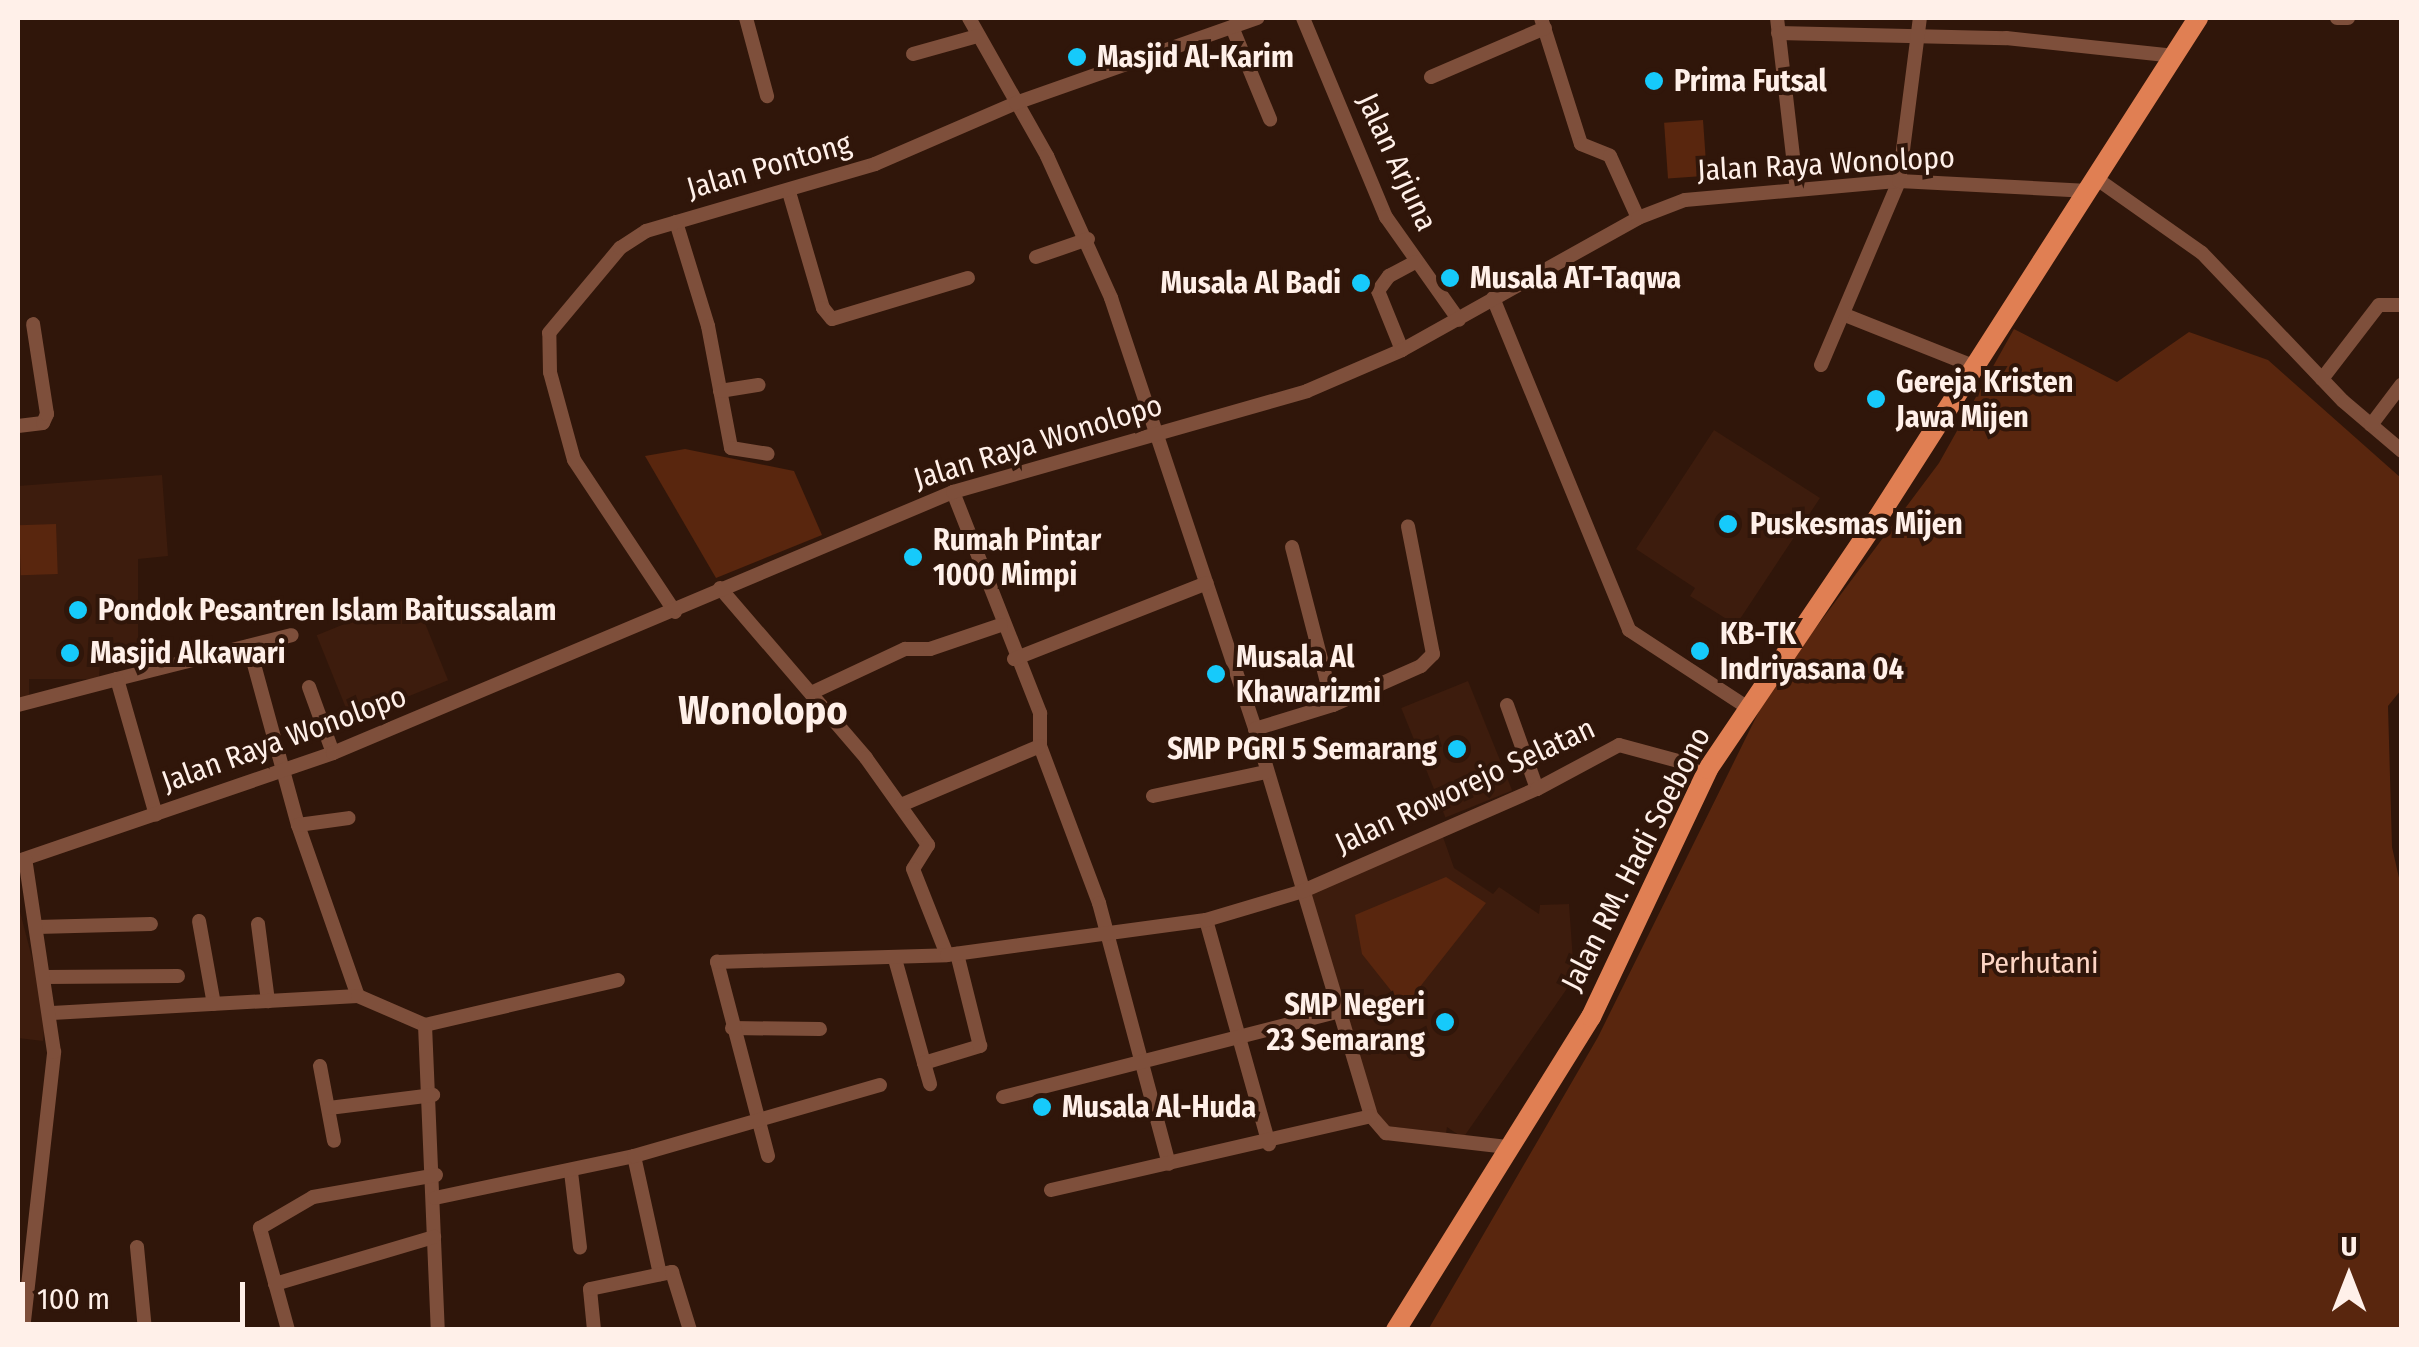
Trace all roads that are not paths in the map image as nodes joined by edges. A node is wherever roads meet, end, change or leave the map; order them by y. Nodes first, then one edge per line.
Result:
1 (746, 18) edge
2 (969, 18) edge
3 (1258, 18) edge
4 (1303, 18) edge
5 (2198, 18) edge
6 (2337, 18) edge
7 (2348, 18) edge
8 (1543, 23) edge
9 (1777, 25) edge
10 (1920, 25) edge
11 (1232, 26) junction
12 (977, 36) junction
13 (913, 54) dead end
14 (2175, 56) junction
15 (1431, 76) dead end
16 (768, 96) dead end
17 (1016, 104) junction
18 (1270, 119) dead end
19 (1899, 182) junction
20 (2093, 185) junction
21 (1796, 190) junction
22 (788, 192) junction
23 (1638, 218) junction
24 (676, 222) junction
25 (1088, 240) junction
26 (1036, 257) dead end
27 (1416, 262) junction
28 (968, 278) dead end
29 (1493, 298) junction
30 (2402, 305) edge
31 (1845, 315) junction
32 (1459, 320) junction
33 (33, 324) dead end
34 (1402, 350) junction
35 (1821, 365) dead end
36 (1973, 366) junction
37 (2322, 380) junction
38 (2402, 384) edge
39 (759, 385) dead end
40 (720, 391) junction
41 (18, 426) edge
42 (2370, 426) junction
43 (1160, 434) junction
44 (2402, 451) edge
45 (768, 454) dead end
46 (953, 492) junction
47 (1408, 526) dead end
48 (1292, 547) dead end
49 (1207, 583) junction
50 (720, 588) junction
51 (675, 612) junction
52 (1001, 625) junction
53 (292, 636) dead end
54 (249, 646) junction
55 (1014, 659) junction
56 (117, 679) junction
57 (309, 688) dead end
58 (811, 693) junction
59 (1506, 704) dead end
60 (18, 705) edge
61 (1334, 705) junction
62 (1748, 708) junction
63 (1255, 729) junction
64 (1040, 746) junction
65 (333, 752) junction
66 (1708, 769) junction
67 (285, 772) junction
68 (1266, 772) junction
69 (1537, 788) junction
70 (1153, 796) dead end
71 (901, 804) junction
72 (156, 816) junction
73 (349, 818) dead end
74 (298, 825) junction
75 (21, 860) edge
76 (1303, 890) junction
77 (1206, 920) junction
78 (199, 922) dead end
79 (151, 924) dead end
80 (258, 924) dead end
81 (37, 927) junction
82 (1107, 936) junction
83 (952, 955) junction
84 (894, 960) junction
85 (178, 976) dead end
86 (45, 977) junction
87 (618, 980) dead end
88 (358, 996) junction
89 (268, 1001) junction
90 (214, 1004) junction
91 (1340, 1011) junction
92 (52, 1013) junction
93 (426, 1026) junction
94 (732, 1028) junction
95 (820, 1029) dead end
96 (1240, 1036) junction
97 (1143, 1061) junction
98 (924, 1063) junction
99 (320, 1066) dead end
100 (930, 1084) dead end
101 (880, 1085) dead end
102 (433, 1095) junction
103 (1003, 1097) dead end
104 (329, 1108) junction
105 (756, 1116) junction
106 (1372, 1116) junction
107 (334, 1141) dead end
108 (1269, 1144) junction
109 (1507, 1146) junction
110 (634, 1156) junction
111 (768, 1156) dead end
112 (1169, 1164) junction
113 (571, 1172) junction
114 (436, 1175) junction
115 (1051, 1190) dead end
116 (436, 1198) junction
117 (434, 1237) junction
118 (136, 1247) dead end
119 (580, 1247) dead end
120 (660, 1274) junction
121 (275, 1284) junction
122 (20, 1295) edge
123 (23, 1330) edge
124 (145, 1330) edge
125 (288, 1330) edge
126 (438, 1330) edge
127 (594, 1330) edge
128 (690, 1330) edge
129 (1396, 1330) edge

1 - 16 street
2 - 12 street, Jalan Roworejo Selatan
3 - 11 street, Jalan Pontong
4 - 27 street, Jalan Arjuna
5 - 14 main road, Jalan RM. Hadi Soebono
6 - 7 street
8 - 15 street
8 - 23 street
9 - 10 street
9 - 21 street
10 - 14 street
10 - 19 street
11 - 17 street, Jalan Pontong
11 - 18 street
12 - 13 street
12 - 17 street, Jalan Roworejo Selatan
14 - 20 main road, Jalan RM. Hadi Soebono
17 - 22 street, Jalan Pontong
17 - 25 street, Jalan Roworejo Selatan
19 - 20 street, Jalan Raya Wonolopo
19 - 21 street, Jalan Raya Wonolopo
19 - 31 street
20 - 36 main road, Jalan RM. Hadi Soebono
20 - 37 street
21 - 23 street, Jalan Raya Wonolopo
22 - 24 street, Jalan Pontong
22 - 28 street
23 - 29 street, Jalan Raya Wonolopo
24 - 40 street, Jalan Pontong
24 - 51 street
25 - 26 street
25 - 43 street, Jalan Roworejo Selatan
27 - 32 street, Jalan Arjuna
27 - 34 street
29 - 32 street, Jalan Raya Wonolopo
29 - 62 street
30 - 37 street
31 - 35 street
31 - 36 street
32 - 34 street, Jalan Raya Wonolopo
33 - 41 street
34 - 43 street, Jalan Raya Wonolopo
36 - 62 main road, Jalan RM. Hadi Soebono
37 - 42 street
38 - 42 street
39 - 40 street
40 - 45 street, Jalan Pontong
42 - 44 street
43 - 46 street, Jalan Raya Wonolopo
43 - 49 street, Jalan Roworejo Selatan
46 - 50 street, Jalan Raya Wonolopo
46 - 52 street
47 - 61 street
48 - 61 street
49 - 55 street
49 - 63 street, Jalan Roworejo Selatan
50 - 51 street, Jalan Raya Wonolopo
50 - 58 street
51 - 65 street, Jalan Raya Wonolopo
52 - 55 street
52 - 58 street
53 - 54 street
54 - 56 street
54 - 67 street
55 - 64 street
56 - 60 street
56 - 72 street
57 - 65 street
58 - 71 street
59 - 69 street
61 - 63 street
62 - 66 main road, Jalan RM. Hadi Soebono
63 - 68 street, Jalan Roworejo Selatan
64 - 71 street
64 - 82 street
65 - 67 street, Jalan Raya Wonolopo
66 - 69 street, Jalan Roworejo Selatan
66 - 109 main road, Jalan RM. Hadi Soebono
67 - 72 street, Jalan Raya Wonolopo
67 - 74 street
68 - 70 street
68 - 76 street, Jalan Roworejo Selatan
69 - 76 street, Jalan Roworejo Selatan
71 - 83 street
72 - 75 street, Jalan Raya Wonolopo
73 - 74 street
74 - 88 street
75 - 81 street
76 - 77 street, Jalan Roworejo Selatan
76 - 91 street, Jalan Roworejo Selatan
77 - 82 street, Jalan Roworejo Selatan
77 - 96 street
78 - 90 street
79 - 81 street
80 - 89 street
81 - 86 street
82 - 83 street, Jalan Roworejo Selatan
82 - 97 street
83 - 84 street, Jalan Roworejo Selatan
83 - 98 street
84 - 94 street, Jalan Roworejo Selatan
84 - 98 street
85 - 86 street
86 - 92 street
87 - 93 street
88 - 89 street
88 - 93 street
89 - 90 street
90 - 92 street
91 - 96 street
91 - 106 street, Jalan Roworejo Selatan
92 - 122 street
93 - 102 street
94 - 95 street
94 - 105 street
96 - 97 street
96 - 108 street
97 - 103 street
97 - 112 street
98 - 100 street
99 - 104 street
101 - 105 street
102 - 104 street
102 - 114 street
104 - 107 street
105 - 110 street
105 - 111 street
106 - 108 street
106 - 109 street
108 - 112 street
109 - 129 main road, Jalan RM. Hadi Soebono
110 - 113 street
110 - 120 street
112 - 115 street
113 - 116 street
113 - 119 street
114 - 116 street
114 - 121 street
116 - 117 street
117 - 121 street
117 - 126 street
118 - 124 street
120 - 127 street
120 - 128 street
121 - 125 street
122 - 123 street

